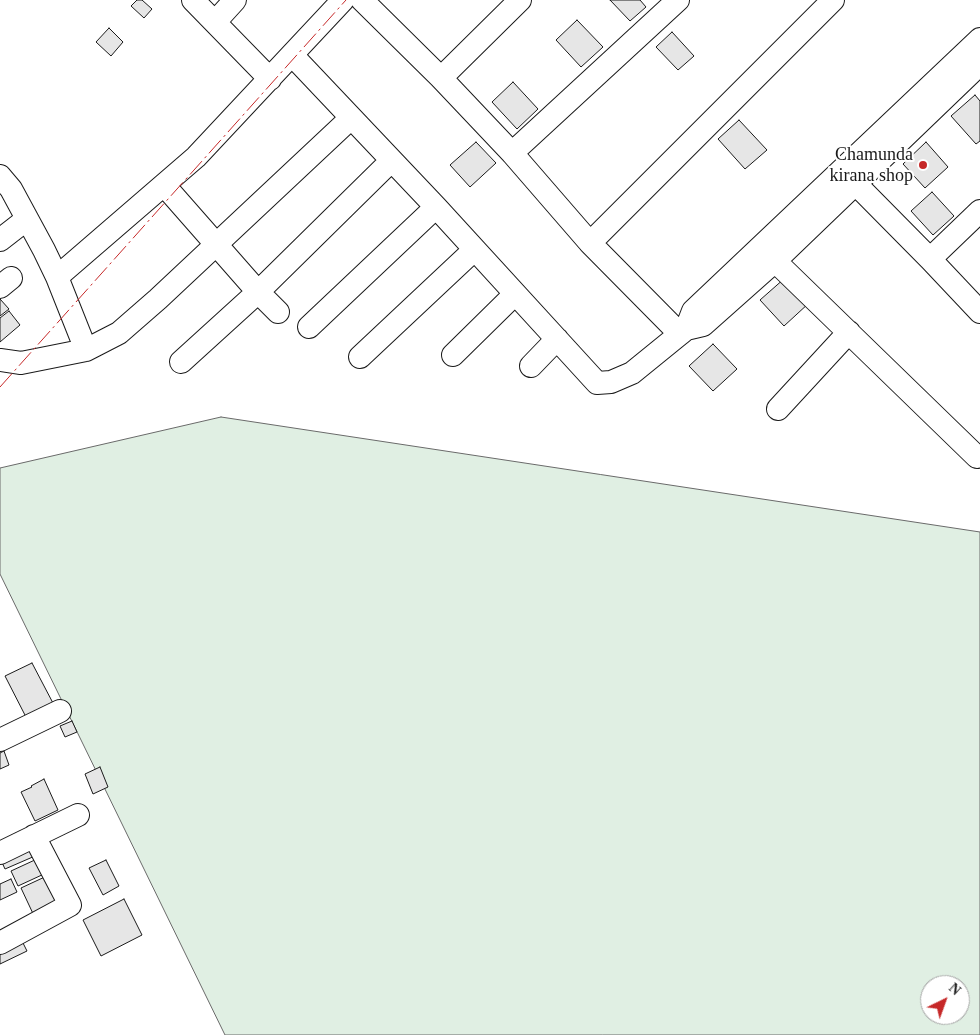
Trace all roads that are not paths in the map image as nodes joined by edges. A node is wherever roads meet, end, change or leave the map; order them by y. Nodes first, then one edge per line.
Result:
1 (193, 0) edge
2 (235, 0) edge
3 (343, 0) edge
4 (362, 0) edge
5 (520, 0) edge
6 (678, 0) edge
7 (833, 0) edge
8 (215, 22) junction
9 (980, 39) edge
10 (292, 55) junction
11 (980, 64) edge
12 (442, 78) junction
13 (270, 79) junction
14 (351, 118) junction
15 (512, 153) junction
16 (391, 161) junction
17 (0, 176) edge
18 (849, 176) junction
19 (164, 185) junction
20 (436, 207) junction
21 (980, 211) edge
22 (27, 220) junction
23 (0, 240) edge
24 (590, 243) junction
25 (218, 244) junction
26 (474, 250) junction
27 (930, 259) junction
28 (775, 261) junction
29 (57, 277) junction
30 (258, 292) junction
31 (515, 294) junction
32 (278, 312) dead end
33 (980, 312) edge
34 (309, 327) dead end
35 (683, 332) junction
36 (849, 332) junction
37 (557, 339) junction
38 (86, 350) junction
39 (453, 354) dead end
40 (360, 357) dead end
41 (0, 360) edge
42 (181, 362) dead end
43 (531, 366) dead end
44 (778, 409) dead end
45 (977, 457) dead end
46 (60, 711) dead end
47 (0, 740) edge
48 (78, 815) dead end
49 (34, 836) junction
50 (0, 853) edge
51 (0, 943) edge

1 - 8 street
2 - 8 street
3 - 10 street
4 - 12 street
5 - 12 street
6 - 15 street
7 - 24 street
8 - 13 street
9 - 18 street
10 - 13 street
10 - 14 street
11 - 18 street
12 - 15 street
13 - 19 street
14 - 16 street
14 - 25 street
15 - 24 street
16 - 20 street
16 - 30 street
17 - 22 street
18 - 27 street
18 - 28 street
18 - 35 street
19 - 25 street
19 - 29 street
20 - 26 street
20 - 34 street
21 - 27 street
22 - 23 street
22 - 29 street
24 - 35 street
25 - 30 street
25 - 38 street
26 - 31 street
26 - 40 street
27 - 33 street
28 - 35 street
28 - 36 street
29 - 38 street
30 - 32 street
30 - 42 street
31 - 37 street
31 - 39 street
35 - 37 street
36 - 44 street
36 - 45 street
37 - 43 street
38 - 41 street
46 - 47 street
48 - 49 street
49 - 50 street
49 - 51 street

